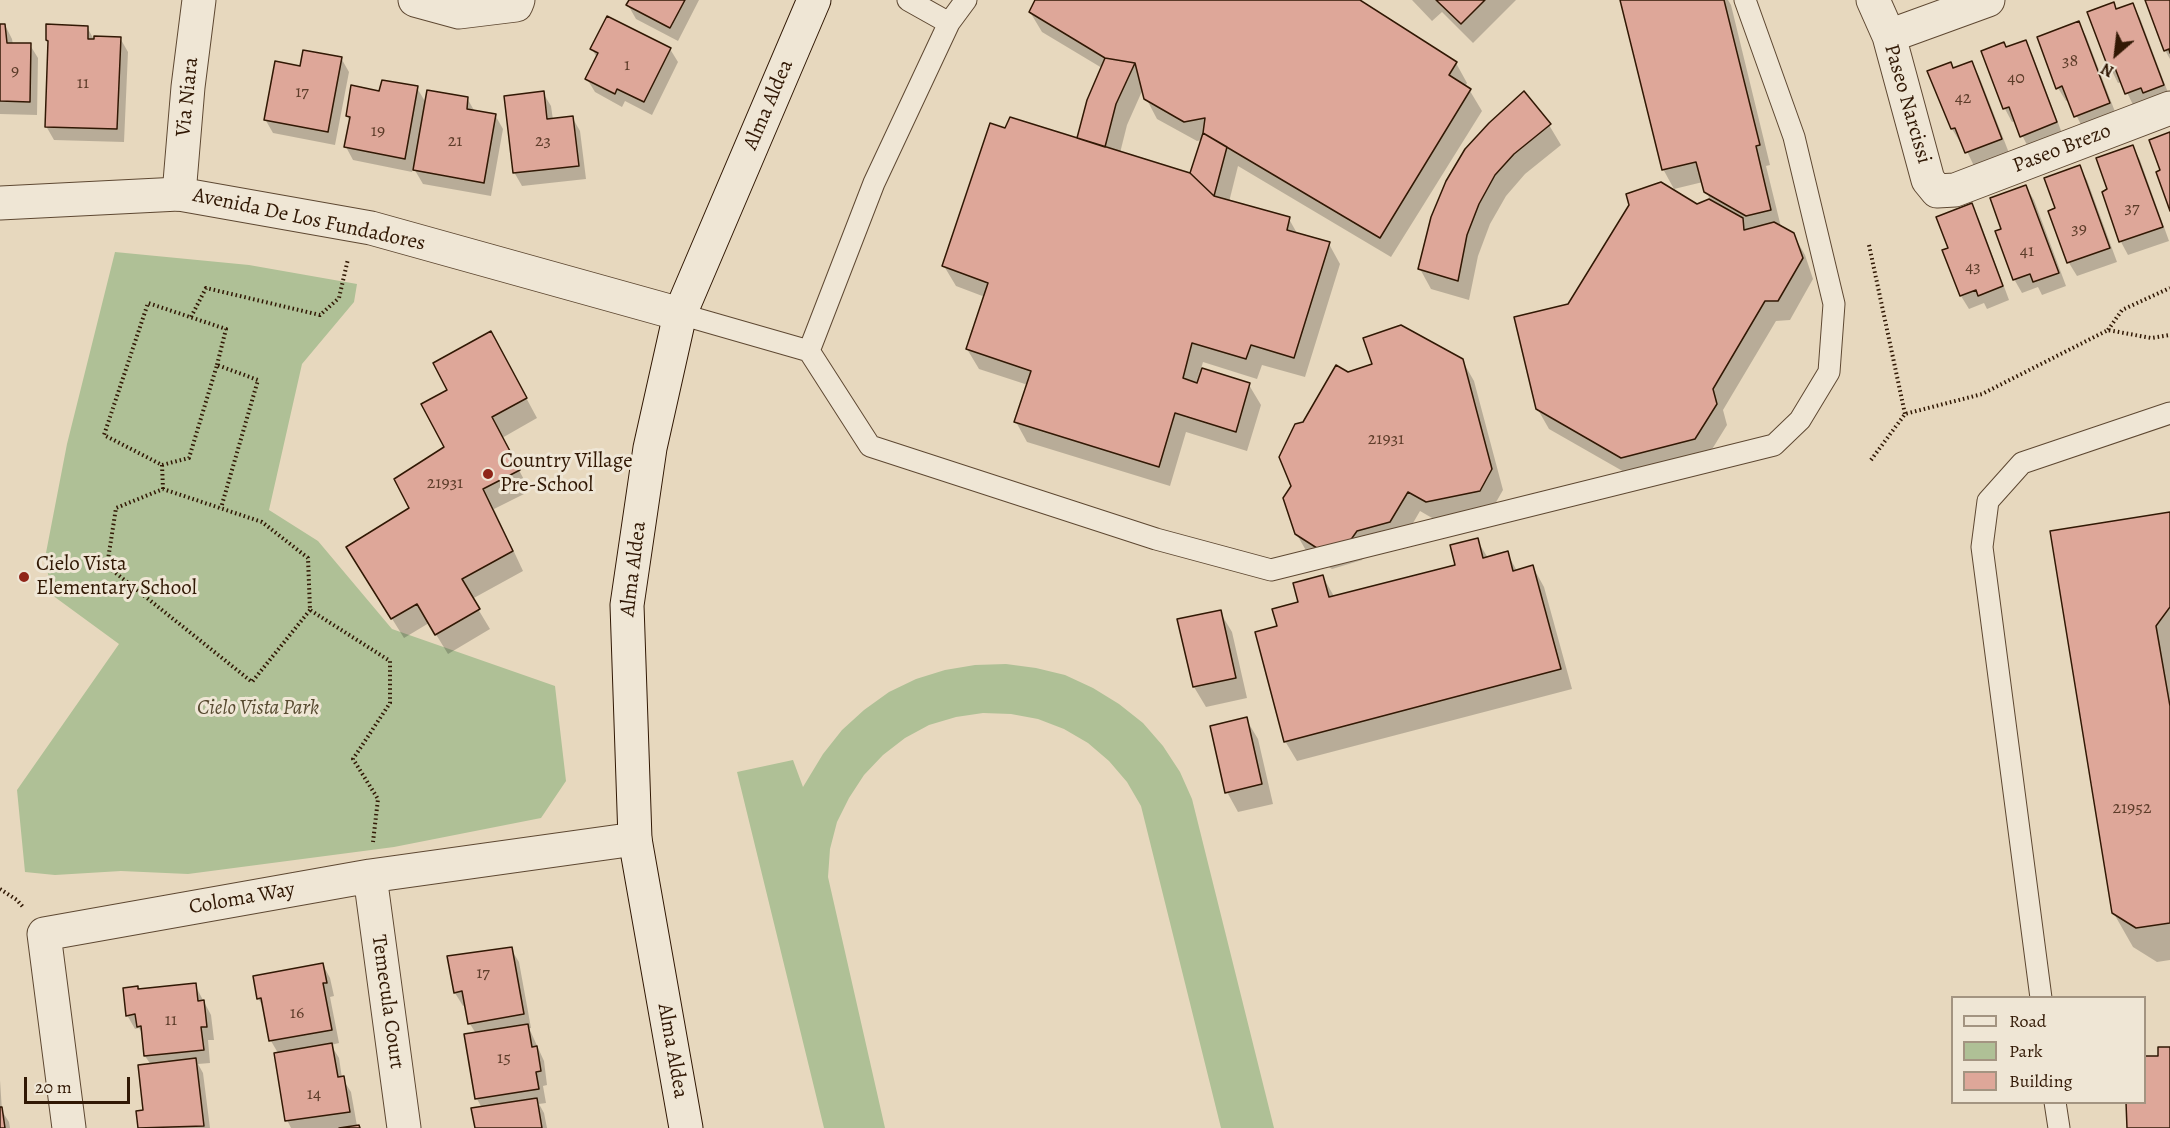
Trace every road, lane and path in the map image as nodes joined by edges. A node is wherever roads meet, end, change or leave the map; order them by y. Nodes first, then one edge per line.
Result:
1 (199, 0) edge
2 (415, 0) edge
3 (814, 0) edge
4 (908, 0) edge
5 (966, 0) edge
6 (1745, 0) edge
7 (1873, 0) edge
8 (1988, 0) edge
9 (517, 2) edge
10 (950, 23) junction
11 (1889, 36) junction
12 (2170, 108) edge
13 (1955, 190) joint
14 (179, 194) junction
15 (0, 203) edge
16 (356, 226) junction
17 (1869, 245) dead end
18 (2170, 288) edge
19 (680, 314) junction
20 (191, 317) junction
21 (2108, 330) junction
22 (2170, 335) edge
23 (809, 351) junction
24 (217, 365) junction
25 (2170, 412) edge
26 (1905, 414) junction
27 (1871, 460) dead end
28 (162, 465) junction
29 (163, 489) junction
30 (221, 508) junction
31 (310, 610) junction
32 (635, 839) junction
33 (370, 876) junction
34 (2041, 996) edge
35 (2055, 1104) edge
36 (69, 1128) edge
37 (404, 1128) edge
38 (686, 1128) edge
39 (2059, 1128) edge

1 - 14 street, Via Niara
2 - 9 street
3 - 19 street, Alma Aldea
4 - 10 lane
5 - 10 lane
6 - 23 lane
7 - 11 street, Paseo Narcissi
8 - 11 street
10 - 23 lane
11 - 13 street, Paseo Narcissi
12 - 13 street, Paseo Brezo
14 - 15 street, Avenida De Los Fundadores
14 - 16 street, Avenida De Los Fundadores
16 - 19 street, Avenida De Los Fundadores
16 - 20 path
17 - 26 path
18 - 21 path
19 - 23 lane
19 - 32 street, Alma Aldea
20 - 24 path
20 - 28 path
21 - 22 path
21 - 26 path
24 - 28 path
24 - 30 path
25 - 34 lane
26 - 27 path
28 - 29 path
29 - 30 path
29 - 31 path
30 - 31 path
31 - 33 path
32 - 33 street, Coloma Way
32 - 38 street, Alma Aldea
33 - 36 street, Coloma Way
33 - 37 street, Temecula Court
35 - 39 lane

